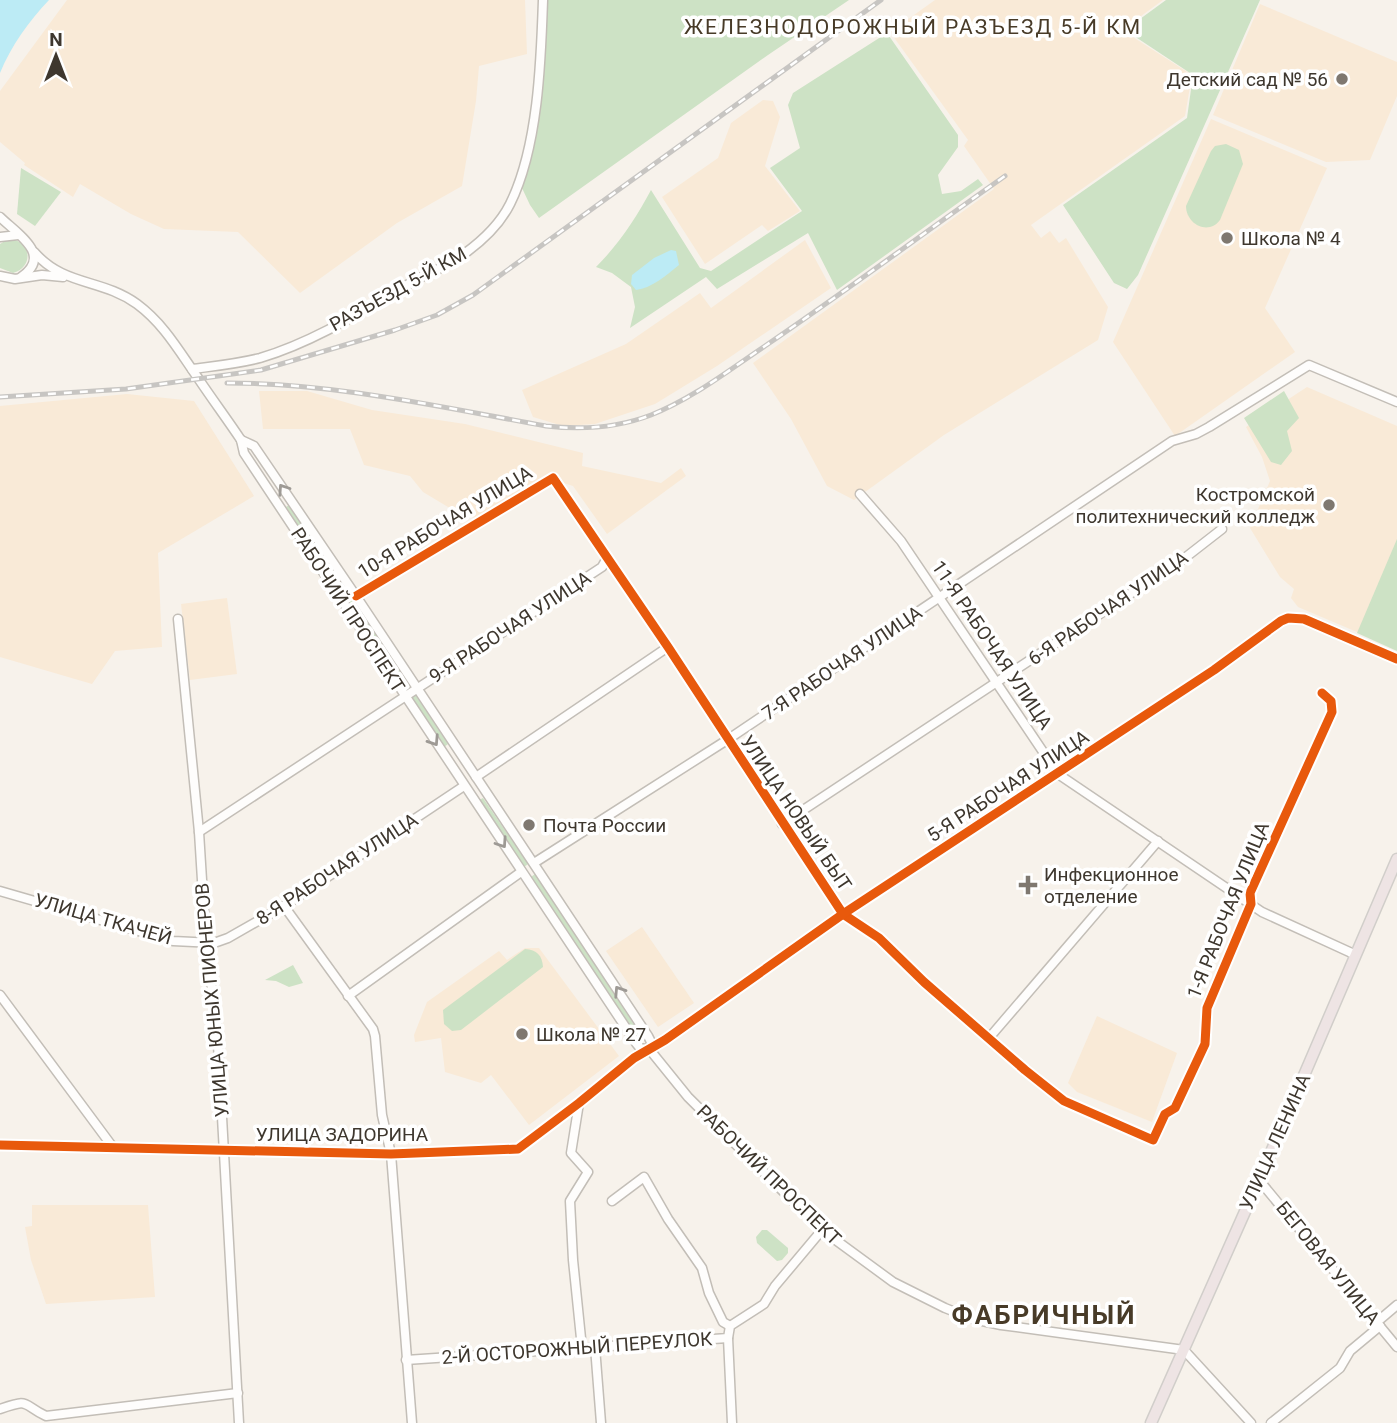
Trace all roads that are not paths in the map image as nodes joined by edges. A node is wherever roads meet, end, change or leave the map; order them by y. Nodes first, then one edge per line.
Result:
1 (543, 0) edge
2 (0, 217) edge
3 (18, 235) junction
4 (0, 237) edge
5 (34, 252) junction
6 (21, 277) junction
7 (66, 277) junction
8 (2, 278) edge
9 (191, 369) junction
10 (1397, 402) edge
11 (241, 440) junction
12 (553, 478) joint
13 (860, 494) dead end
14 (1222, 529) dead end
15 (607, 558) junction
16 (356, 596) junction
17 (939, 598) junction
18 (178, 619) dead end
19 (668, 647) junction
20 (1397, 659) edge
21 (996, 682) junction
22 (417, 688) junction
23 (1322, 693) dead end
24 (404, 696) junction
25 (727, 740) junction
26 (474, 773) junction
27 (1058, 774) junction
28 (462, 782) junction
29 (782, 824) junction
30 (199, 832) junction
31 (1158, 841) junction
32 (1397, 859) edge
33 (534, 863) junction
34 (522, 872) junction
35 (0, 891) edge
36 (1251, 904) junction
37 (284, 906) junction
38 (843, 914) junction
39 (206, 944) junction
40 (1356, 955) junction
41 (0, 995) edge
42 (348, 996) junction
43 (989, 1038) junction
44 (650, 1050) junction
45 (579, 1103) junction
46 (1153, 1140) joint
47 (0, 1145) edge
48 (112, 1146) junction
49 (223, 1150) junction
50 (391, 1154) junction
51 (1259, 1180) junction
52 (612, 1201) dead end
53 (822, 1230) junction
54 (1397, 1305) edge
55 (1378, 1324) junction
56 (730, 1326) junction
57 (728, 1338) junction
58 (595, 1347) junction
59 (1397, 1347) edge
60 (582, 1348) junction
61 (1184, 1350) junction
62 (406, 1360) junction
63 (238, 1393) junction
64 (0, 1409) edge
65 (239, 1423) edge
66 (412, 1423) edge
67 (601, 1423) edge
68 (732, 1423) edge
69 (1151, 1423) edge
70 (1251, 1423) edge
71 (1272, 1423) edge

1 - 9 street, РАЗЪЕЗД 5-Й КМ
2 - 3 street, РАБОЧИЙ ПРОСПЕКТ
3 - 4 street
3 - 5 street, РАБОЧИЙ ПРОСПЕКТ
5 - 6 street
5 - 7 street, РАБОЧИЙ ПРОСПЕКТ
6 - 7 street
6 - 8 street
7 - 9 street, РАБОЧИЙ ПРОСПЕКТ
9 - 11 street, РАБОЧИЙ ПРОСПЕКТ
10 - 17 street, 7-Я РАБОЧАЯ УЛИЦА
16 -> 11 street, РАБОЧИЙ ПРОСПЕКТ
11 - 24 street, РАБОЧИЙ ПРОСПЕКТ
12 - 15 street, УЛИЦА НОВЫЙ БЫТ
12 - 16 street, 10-Я РАБОЧАЯ УЛИЦА
13 - 17 street, 11-Я РАБОЧАЯ УЛИЦА
14 - 21 street, 6-Я РАБОЧАЯ УЛИЦА
15 - 19 street, УЛИЦА НОВЫЙ БЫТ
15 - 22 street, 9-Я РАБОЧАЯ УЛИЦА
16 - 22 street, РАБОЧИЙ ПРОСПЕКТ
17 - 21 street, 11-Я РАБОЧАЯ УЛИЦА
17 - 25 street, 7-Я РАБОЧАЯ УЛИЦА
18 - 30 street, УЛИЦА ЮНЫХ ПИОНЕРОВ
19 - 25 street, УЛИЦА НОВЫЙ БЫТ
19 - 26 street
20 - 27 street, 5-Я РАБОЧАЯ УЛИЦА
21 - 27 street, 11-Я РАБОЧАЯ УЛИЦА
21 - 29 street, 6-Я РАБОЧАЯ УЛИЦА
22 - 24 street, 9-Я РАБОЧАЯ УЛИЦА
22 - 26 street, РАБОЧИЙ ПРОСПЕКТ
23 - 36 street, 1-Я РАБОЧАЯ УЛИЦА
24 -> 28 street, РАБОЧИЙ ПРОСПЕКТ
24 - 30 street, 9-Я РАБОЧАЯ УЛИЦА
25 - 29 street, УЛИЦА НОВЫЙ БЫТ
25 - 33 street, 7-Я РАБОЧАЯ УЛИЦА
26 - 28 street
26 - 28 street
26 - 33 street, РАБОЧИЙ ПРОСПЕКТ
27 - 31 street, 11-Я РАБОЧАЯ УЛИЦА
27 - 38 street, 5-Я РАБОЧАЯ УЛИЦА
28 -> 34 street, РАБОЧИЙ ПРОСПЕКТ
28 - 37 street, 8-Я РАБОЧАЯ УЛИЦА
29 - 38 street, УЛИЦА НОВЫЙ БЫТ
30 - 39 street, УЛИЦА ЮНЫХ ПИОНЕРОВ
31 - 36 street, 11-Я РАБОЧАЯ УЛИЦА
31 - 43 street
32 - 40 main road, УЛИЦА ЛЕНИНА
44 -> 33 street, РАБОЧИЙ ПРОСПЕКТ
34 - 42 street
34 - 44 street, РАБОЧИЙ ПРОСПЕКТ
35 - 39 street, УЛИЦА ТКАЧЕЙ
36 - 40 street, 11-Я РАБОЧАЯ УЛИЦА
36 - 46 street, 1-Я РАБОЧАЯ УЛИЦА
37 - 39 street, 8-Я РАБОЧАЯ УЛИЦА
37 - 42 street
38 - 43 street, УЛИЦА НОВЫЙ БЫТ
38 - 44 street, 5-Я РАБОЧАЯ УЛИЦА
39 - 49 street, УЛИЦА ЮНЫХ ПИОНЕРОВ
40 - 51 main road, УЛИЦА ЛЕНИНА
41 - 48 street
42 - 50 street
43 - 46 street, УЛИЦА НОВЫЙ БЫТ
44 - 45 street, УЛИЦА ЗАДОРИНА
44 - 53 street, РАБОЧИЙ ПРОСПЕКТ
45 - 50 street, УЛИЦА ЗАДОРИНА
45 - 60 street
47 - 48 street, УЛИЦА ЗАДОРИНА
48 - 49 street, УЛИЦА ЗАДОРИНА
49 - 50 street, УЛИЦА ЗАДОРИНА
49 - 63 street, УЛИЦА ЮНЫХ ПИОНЕРОВ
50 - 62 street
51 - 55 street, БЕГОВАЯ УЛИЦА
51 - 61 main road, УЛИЦА ЛЕНИНА
52 - 56 street
53 - 56 street, 2-Й ОСТОРОЖНЫЙ ПЕРЕУЛОК
53 - 61 street, РАБОЧИЙ ПРОСПЕКТ
54 - 55 street
55 - 59 street, БЕГОВАЯ УЛИЦА
55 - 71 street
56 - 57 street, 2-Й ОСТОРОЖНЫЙ ПЕРЕУЛОК
57 - 58 street, 2-Й ОСТОРОЖНЫЙ ПЕРЕУЛОК
57 - 68 street
58 - 60 street, 2-Й ОСТОРОЖНЫЙ ПЕРЕУЛОК
58 - 67 street
60 - 62 street, 2-Й ОСТОРОЖНЫЙ ПЕРЕУЛОК
61 - 69 main road, УЛИЦА ЛЕНИНА
61 - 70 street
62 - 66 street
63 - 64 street
63 - 65 street, УЛИЦА ЮНЫХ ПИОНЕРОВ

